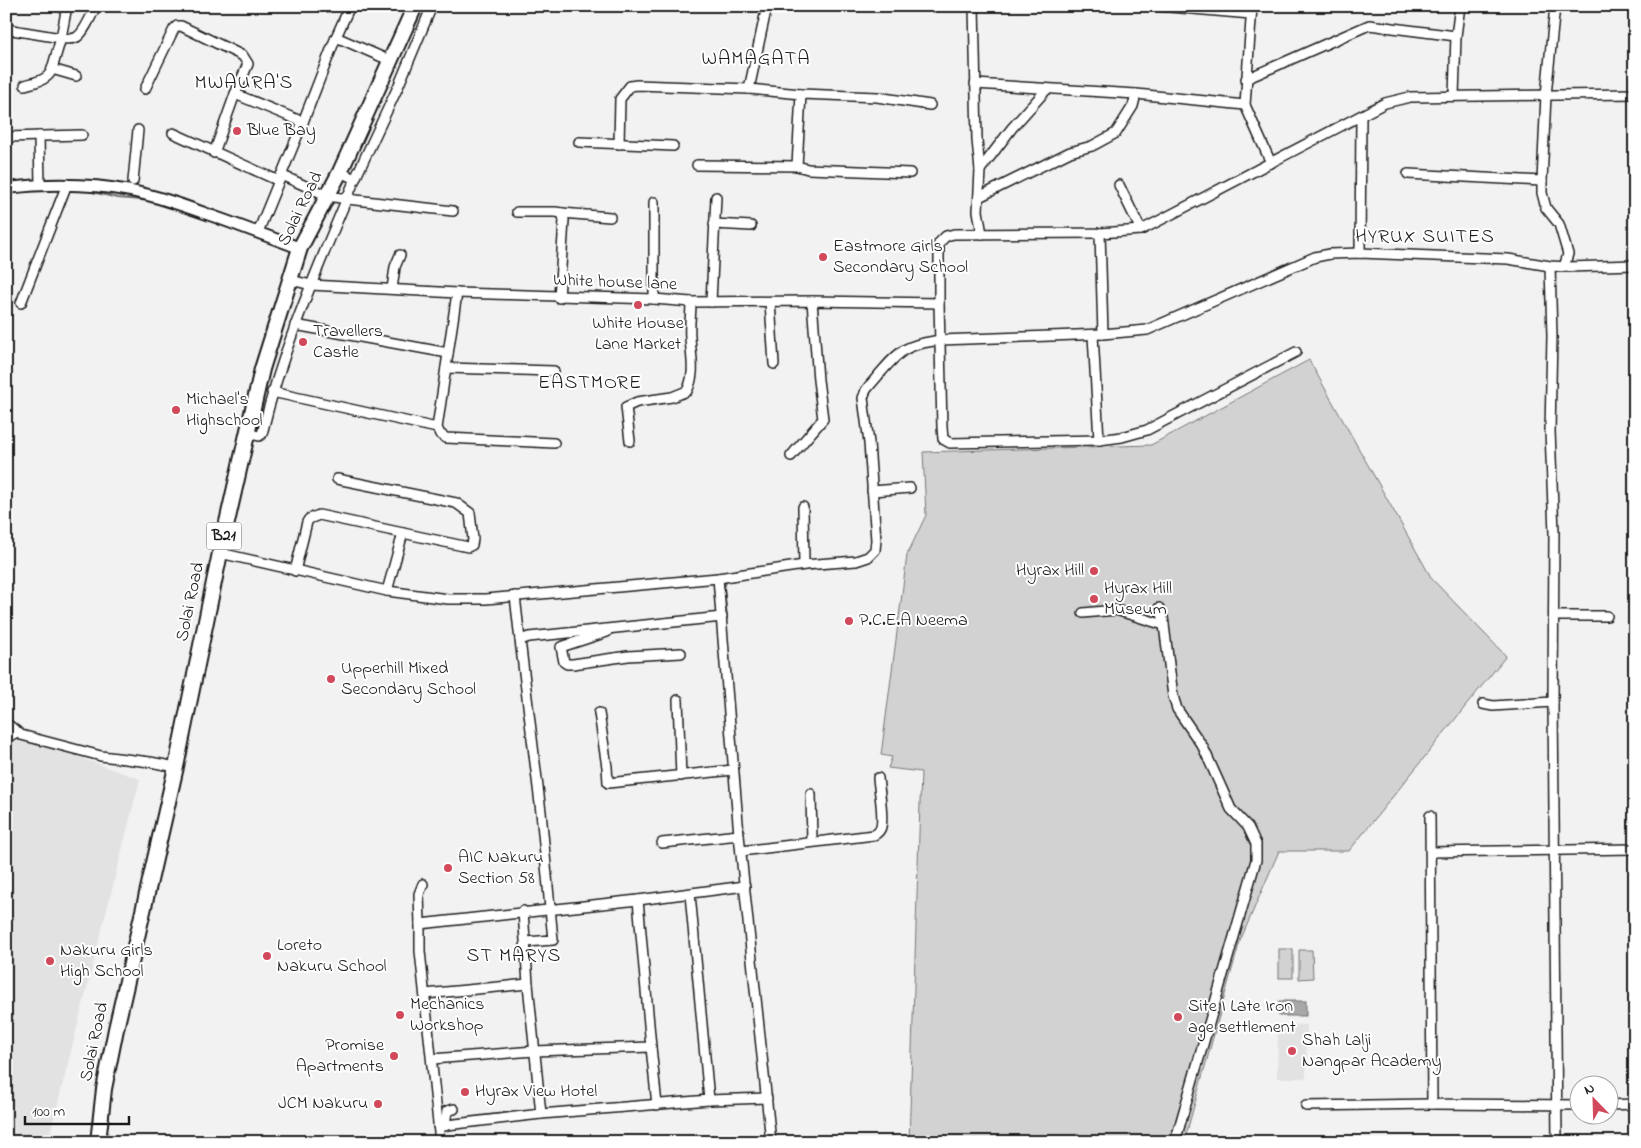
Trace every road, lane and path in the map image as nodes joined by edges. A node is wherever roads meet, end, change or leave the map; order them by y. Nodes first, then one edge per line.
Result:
1 (66, 6) edge
2 (96, 6) edge
3 (350, 6) edge
4 (415, 6) edge
5 (432, 6) edge
6 (767, 6) edge
7 (974, 6) edge
8 (1158, 6) edge
9 (1460, 6) edge
10 (1555, 6) edge
11 (1251, 10) edge
12 (6, 28) edge
13 (1456, 36) junction
14 (336, 37) junction
15 (61, 38) junction
16 (391, 61) junction
17 (52, 69) junction
18 (76, 76) dead end
19 (1246, 79) junction
20 (975, 84) junction
21 (25, 85) dead end
22 (145, 89) dead end
23 (749, 89) junction
24 (1048, 89) junction
25 (235, 94) junction
26 (801, 94) junction
27 (1136, 94) junction
28 (1635, 94) edge
29 (1546, 95) junction
30 (1454, 96) junction
31 (930, 105) dead end
32 (1244, 105) junction
33 (1361, 117) junction
34 (303, 122) junction
35 (138, 130) dead end
36 (173, 133) dead end
37 (82, 135) dead end
38 (39, 136) junction
39 (6, 137) edge
40 (579, 142) dead end
41 (619, 144) junction
42 (673, 146) dead end
43 (214, 153) junction
44 (1271, 163) junction
45 (697, 165) dead end
46 (797, 166) junction
47 (980, 170) junction
48 (340, 172) junction
49 (910, 173) dead end
50 (1408, 174) dead end
51 (280, 178) junction
52 (355, 179) junction
53 (133, 181) dead end
54 (1542, 181) junction
55 (67, 184) junction
56 (40, 185) junction
57 (1119, 185) dead end
58 (6, 188) edge
59 (328, 196) junction
60 (716, 197) dead end
61 (978, 198) junction
62 (347, 199) junction
63 (654, 202) dead end
64 (453, 211) dead end
65 (517, 212) dead end
66 (562, 213) junction
67 (610, 217) dead end
68 (714, 224) junction
69 (751, 226) dead end
70 (1141, 230) junction
71 (258, 232) junction
72 (1100, 233) junction
73 (982, 234) junction
74 (300, 248) junction
75 (1360, 253) junction
76 (400, 255) dead end
77 (1635, 265) edge
78 (1550, 266) junction
79 (1564, 267) junction
80 (291, 280) junction
81 (311, 285) junction
82 (392, 289) junction
83 (457, 293) junction
84 (559, 298) junction
85 (654, 300) junction
86 (812, 301) junction
87 (691, 302) junction
88 (711, 302) junction
89 (770, 302) junction
90 (21, 303) dead end
91 (939, 303) junction
92 (295, 325) junction
93 (1103, 334) junction
94 (1093, 335) junction
95 (940, 340) junction
96 (1296, 352) dead end
97 (448, 353) junction
98 (774, 364) dead end
99 (446, 368) junction
100 (554, 371) dead end
101 (272, 392) junction
102 (437, 428) junction
103 (247, 434) junction
104 (1098, 440) junction
105 (630, 441) dead end
106 (554, 443) dead end
107 (792, 456) dead end
108 (338, 479) dead end
109 (910, 488) dead end
110 (872, 491) junction
111 (803, 507) dead end
112 (403, 533) junction
113 (220, 554) junction
114 (804, 565) junction
115 (295, 571) junction
116 (718, 578) junction
117 (387, 591) junction
118 (515, 596) junction
119 (1159, 608) dead end
120 (1084, 613) dead end
121 (1554, 616) junction
122 (1607, 616) dead end
123 (722, 617) junction
124 (1164, 625) junction
125 (624, 626) junction
126 (520, 640) junction
127 (681, 653) dead end
128 (678, 700) dead end
129 (1553, 702) junction
130 (1483, 704) dead end
131 (599, 713) dead end
132 (6, 723) edge
133 (17, 732) junction
134 (6, 738) edge
135 (176, 767) junction
136 (733, 770) junction
137 (681, 776) junction
138 (878, 778) dead end
139 (811, 794) dead end
140 (1430, 816) dead end
141 (739, 835) junction
142 (812, 842) junction
143 (662, 843) dead end
144 (1635, 849) edge
145 (741, 851) junction
146 (1555, 851) junction
147 (1431, 852) junction
148 (422, 884) dead end
149 (745, 886) junction
150 (690, 894) junction
151 (638, 900) junction
152 (551, 910) junction
153 (523, 911) junction
154 (420, 924) junction
155 (526, 942) junction
156 (528, 984) junction
157 (425, 994) junction
158 (650, 1047) junction
159 (534, 1051) junction
160 (432, 1059) junction
161 (104, 1089) junction
162 (767, 1098) junction
163 (709, 1100) junction
164 (1432, 1104) junction
165 (1635, 1104) edge
166 (657, 1105) junction
167 (1618, 1105) edge
168 (1306, 1106) dead end
169 (1558, 1106) junction
170 (1568, 1106) edge
171 (454, 1109) dead end
172 (541, 1114) junction
173 (441, 1126) junction
174 (90, 1142) edge
175 (98, 1142) edge
176 (440, 1142) edge
177 (771, 1142) edge
178 (1175, 1142) edge
179 (1557, 1142) edge

1 - 15 street
2 - 15 street
3 - 14 street
4 - 16 highway, Solai Road / B21
5 - 52 street
6 - 23 street
7 - 20 street
8 - 11 street
9 - 13 street
10 - 29 street
11 - 19 street
12 - 15 street
13 - 19 street
13 - 30 street
14 - 16 street
14 - 34 street
15 - 17 street
16 - 48 highway, Solai Road / B21
17 - 18 street
17 - 21 street
19 - 32 street
20 - 24 street
20 - 47 street
22 - 25 street
23 - 26 street
23 - 41 street
24 - 27 street
24 - 47 street
25 - 34 street
25 - 43 street
26 - 31 street
26 - 46 street
27 - 32 street
27 - 61 street
28 - 29 street
29 - 30 street
29 - 54 street
30 - 33 street
32 - 44 street
33 - 44 street
33 - 75 street
34 - 51 street
35 - 53 street
36 - 43 street
37 - 38 street
38 - 39 street
38 - 56 street
40 - 41 street
41 - 42 street
43 - 51 street
44 - 70 street
45 - 46 street
46 - 49 street
47 - 61 street
48 - 52 street
48 - 59 highway, Solai Road / B21
50 - 54 street
51 - 59 street
51 - 71 street
52 - 62 street
54 - 79 street
55 - 56 street
55 - 71 street
55 - 90 street
56 - 58 street
57 - 70 street
59 - 62 street
59 - 74 highway, Solai Road / B21
60 - 68 street
61 - 73 street
62 - 64 street
62 - 81 street
63 - 85 street
65 - 66 street
66 - 67 street
66 - 84 street
68 - 69 street
68 - 88 street
70 - 72 street
71 - 74 street
72 - 73 street
72 - 93 street
73 - 91 street
74 - 80 highway, Solai Road / B21
75 - 78 street
75 - 93 street
76 - 82 street
77 - 79 street
78 - 79 street
78 - 121 street
80 - 81 street, White house lane
80 - 103 highway, Solai Road / B21
81 - 82 street, White house lane
81 - 92 street
82 - 83 street, White house lane
83 - 84 street, White house lane
83 - 97 street
84 - 85 street, White house lane
85 - 87 street, White house lane
86 - 89 street, White house lane
86 - 91 street, White house lane
86 - 107 street
87 - 88 street, White house lane
87 - 105 street
88 - 89 street, White house lane
89 - 98 street
91 - 95 street
92 - 97 street
92 - 101 street
93 - 94 street
94 - 95 street
94 - 104 street
95 - 104 street
95 - 110 street
96 - 104 street
97 - 99 street
99 - 100 street
99 - 102 street
101 - 102 street
101 - 103 street
102 - 106 street
103 - 113 highway, Solai Road / B21
108 - 112 street
109 - 110 street
110 - 114 street
111 - 114 street
112 - 115 street
112 - 117 street
113 - 115 street
113 - 135 highway, Solai Road / B21
114 - 116 street
115 - 117 street
116 - 118 street
116 - 123 street
117 - 118 street
118 - 126 street
119 - 124 street
120 - 124 street
121 - 122 street
121 - 129 street
123 - 125 street
123 - 136 street
124 - 178 street
125 - 126 street
125 - 127 street
126 - 152 street
128 - 137 street
129 - 130 street
129 - 146 street
131 - 137 street
132 - 133 street
133 - 134 street
133 - 135 street
135 - 161 highway, Solai Road / B21
136 - 137 street
136 - 141 street
138 - 142 street
139 - 142 street
140 - 147 street
141 - 143 street
141 - 145 street
142 - 145 street
144 - 146 street
145 - 149 street
146 - 147 street
146 - 169 street
147 - 164 street
148 - 154 street
149 - 150 street
149 - 162 street
150 - 151 street
150 - 163 street
151 - 152 street
151 - 158 street
152 - 153 street
152 - 155 street
153 - 154 street
153 - 155 street
154 - 157 street
155 - 156 street
156 - 157 street
156 - 159 street
157 - 160 street
158 - 159 street
158 - 166 street
159 - 160 street
159 - 172 street
160 - 173 street
161 - 174 highway, B21
161 - 175 highway, Solai Road / B21
162 - 163 street
162 - 177 street
163 - 166 street
164 - 168 street
164 - 169 street
165 - 167 street
166 - 172 street
169 - 170 street
169 - 179 street
171 - 173 street
172 - 173 street
173 - 176 street

